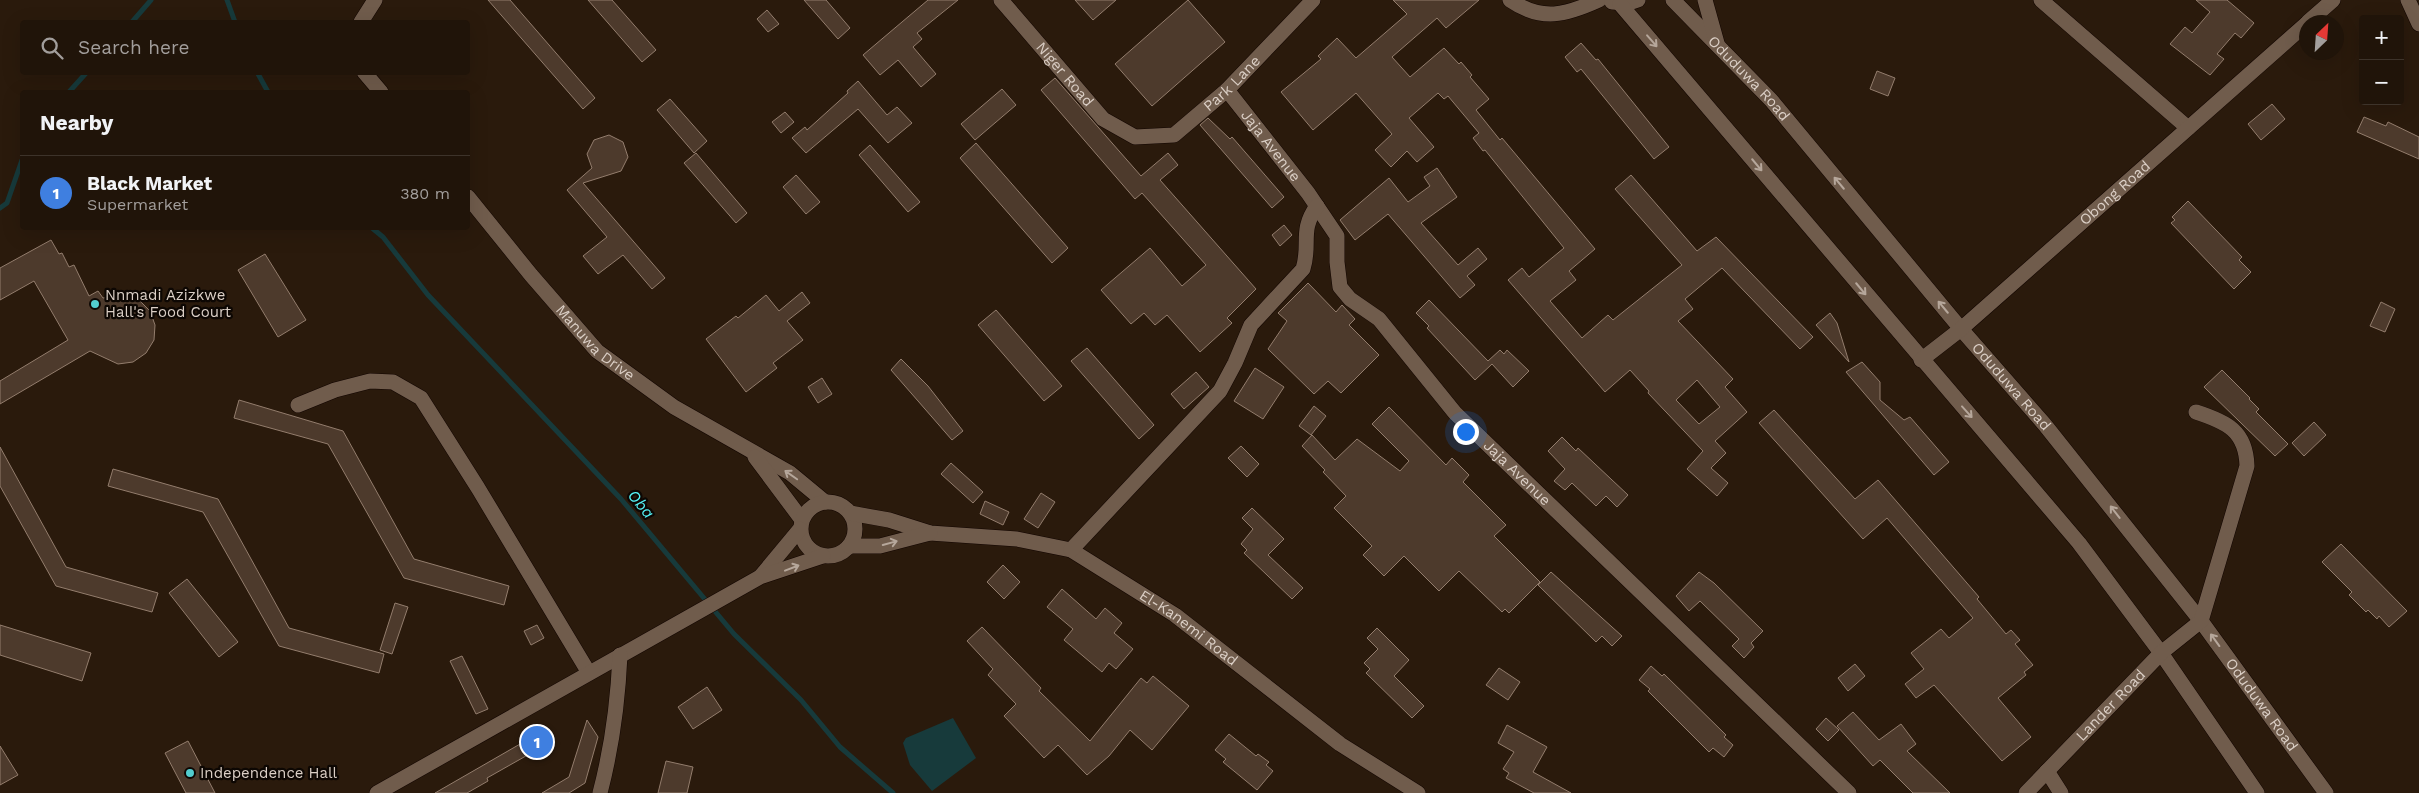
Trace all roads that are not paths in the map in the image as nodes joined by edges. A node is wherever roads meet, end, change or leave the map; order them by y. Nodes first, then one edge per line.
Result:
1 (375, 0) edge
2 (1001, 0) edge
3 (1314, 0) edge
4 (1510, 0) edge
5 (1561, 0) edge
6 (1599, 0) edge
7 (1638, 0) edge
8 (1673, 0) edge
9 (1704, 0) edge
10 (2041, 0) edge
11 (2334, 0) edge
12 (2408, 0) edge
13 (1614, 2) edge
14 (1542, 15) junction
15 (2316, 15) edge
16 (362, 20) edge
17 (2419, 24) edge
18 (2299, 30) edge
19 (1719, 47) junction
20 (367, 75) edge
21 (379, 90) edge
22 (1227, 90) junction
23 (2188, 128) junction
24 (1135, 137) joint
25 (470, 199) edge
26 (1317, 206) junction
27 (1961, 330) junction
28 (1921, 360) junction
29 (298, 405) dead end
30 (2196, 412) dead end
31 (753, 454) junction
32 (825, 502) junction
33 (850, 513) junction
34 (801, 524) junction
35 (930, 533) junction
36 (849, 546) junction
37 (1071, 550) junction
38 (823, 556) junction
39 (760, 577) junction
40 (2201, 621) junction
41 (2161, 652) junction
42 (620, 655) junction
43 (589, 673) junction
44 (2047, 771) junction
45 (377, 793) edge
46 (600, 793) edge
47 (1418, 793) edge
48 (1849, 793) edge
49 (2026, 793) edge
50 (2061, 793) edge
51 (2257, 793) edge
52 (2326, 793) edge

1 - 16 street
2 - 24 street, Niger Road
3 - 22 street, Park Lane
4 - 14 street
5 - 14 street
6 - 14 street
7 - 13 street
8 - 19 street, Oduduwa Road
9 - 19 street
10 - 23 street
11 - 15 street, Obong Road
12 - 17 street
13 -> 28 street
18 - 23 street, Obong Road
27 -> 19 street, Oduduwa Road
20 - 21 street
22 - 24 street, Park Lane
22 - 26 street, Jaja Avenue
23 - 27 street, Obong Road
25 - 31 street, Manuwa Drive
26 - 37 street
26 - 48 street, Jaja Avenue
27 - 28 street, Obong Road
40 -> 27 street, Oduduwa Road
28 -> 41 street
29 - 43 street
30 - 40 street
32 -> 31 street, Manuwa Drive
31 - 34 street, Manuwa Drive
32 - 33 street
32 - 34 street
33 - 35 street, El-Kanemi Road
33 - 36 street
34 - 38 street
34 - 39 street
36 -> 35 street, El-Kanemi Road
35 - 37 street, El-Kanemi Road
36 - 38 street
37 - 47 street, El-Kanemi Road
39 -> 38 street
39 - 42 street
40 - 41 street, Lander Road
52 -> 40 street, Oduduwa Road
41 - 44 street, Lander Road
41 - 51 street
42 - 43 street
42 - 46 street
43 - 45 street
44 - 49 street, Lander Road
44 - 50 street

